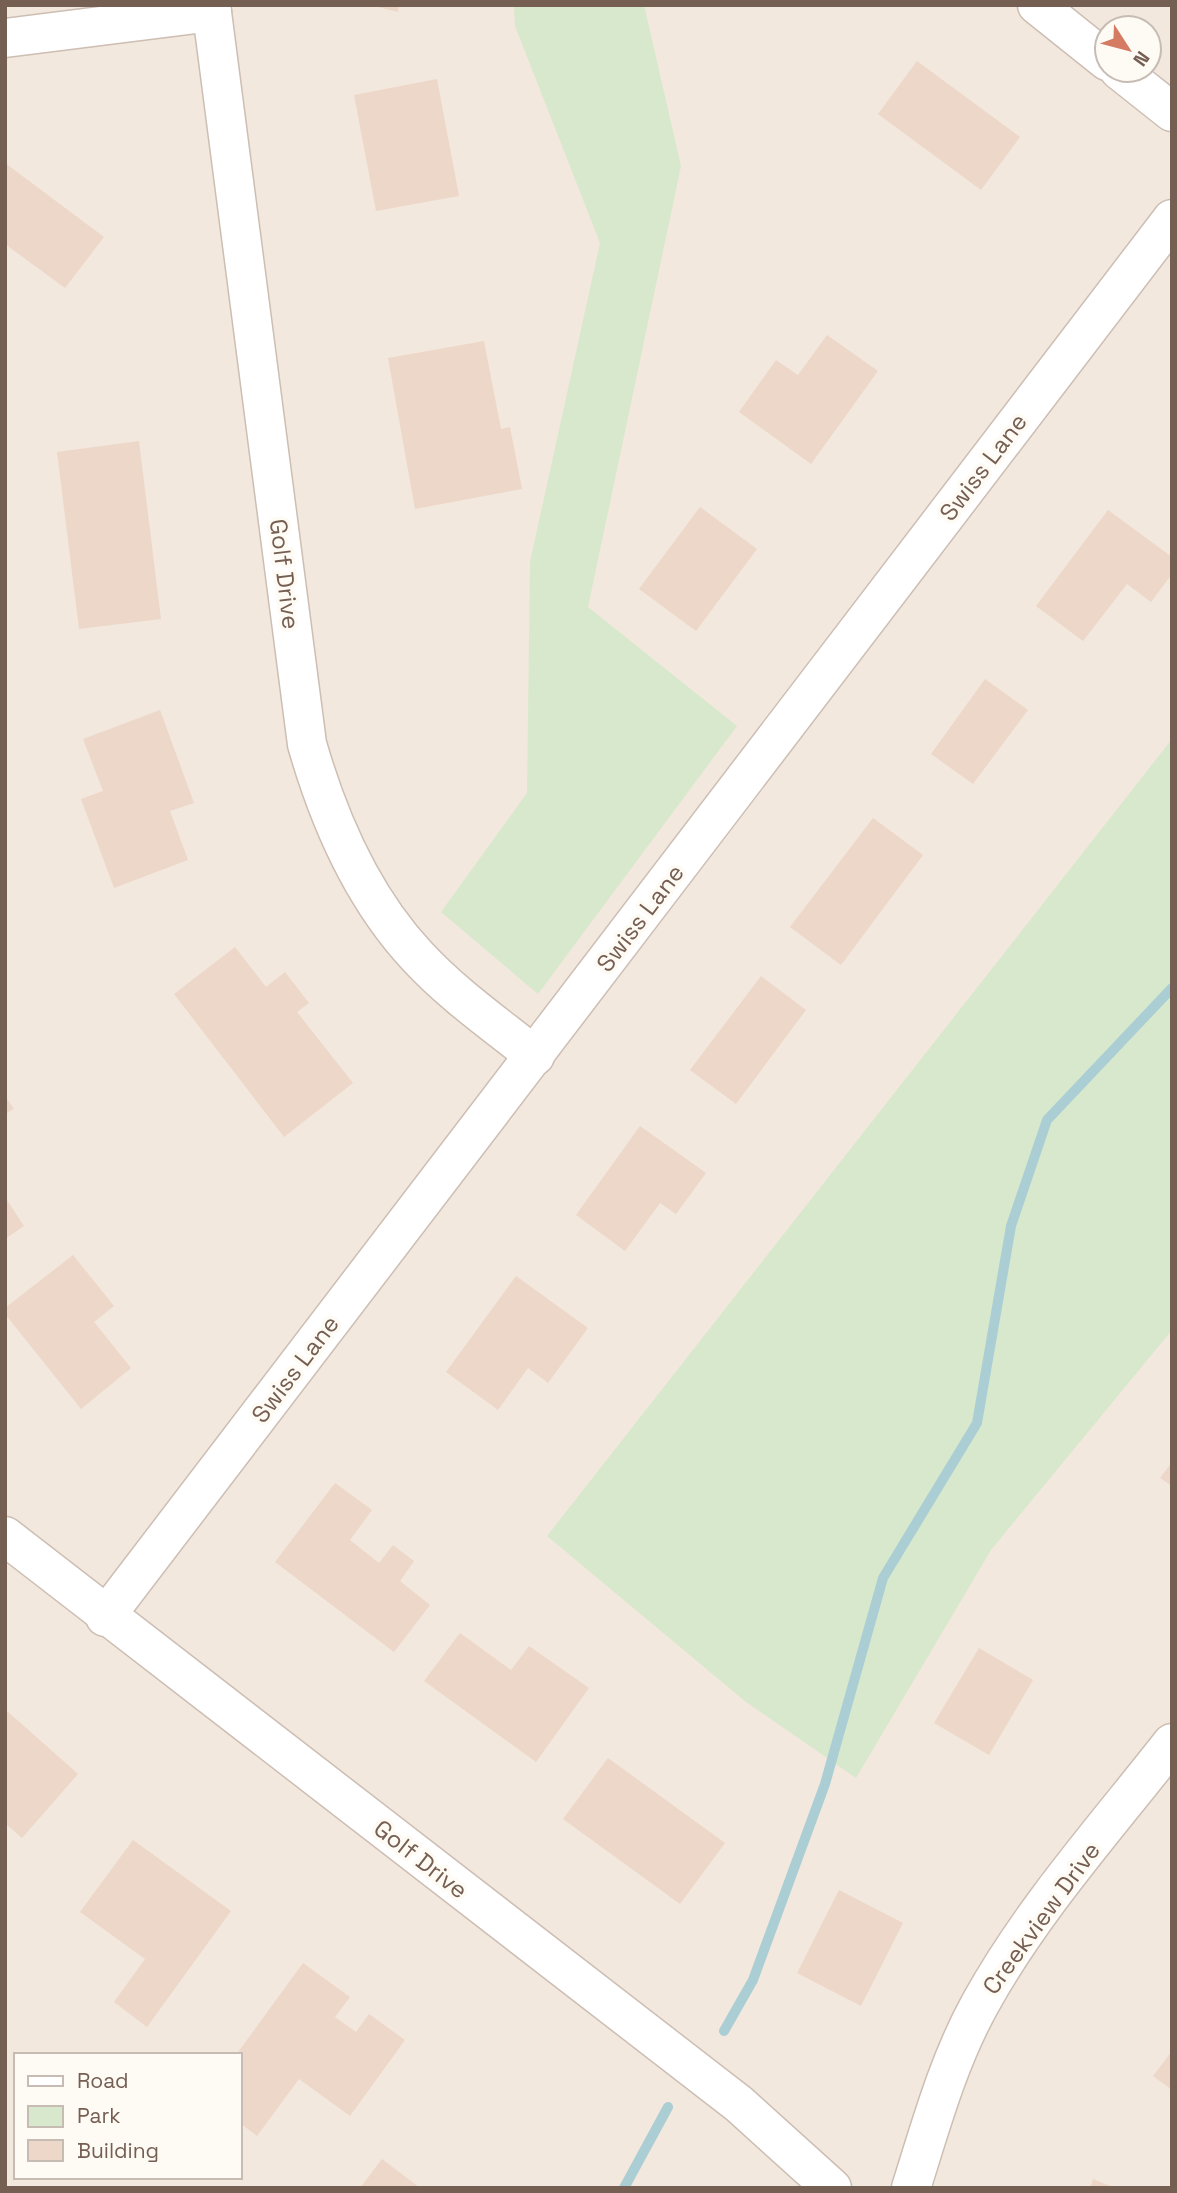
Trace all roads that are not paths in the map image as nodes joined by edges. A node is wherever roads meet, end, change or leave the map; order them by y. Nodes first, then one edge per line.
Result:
1 (1037, 5) edge
2 (211, 9) edge
3 (5, 37) edge
4 (1093, 50) edge
5 (1137, 84) edge
6 (1172, 112) edge
7 (1172, 219) edge
8 (535, 1056) junction
9 (5, 1536) edge
10 (105, 1616) junction
11 (1172, 1743) edge
12 (832, 2188) edge
13 (911, 2188) edge

1 - 4 street
2 - 3 street, Golf Drive
2 - 8 street, Golf Drive
5 - 6 street
7 - 8 street, Swiss Lane
8 - 10 street, Swiss Lane
9 - 10 street, Golf Drive
10 - 12 street, Golf Drive
11 - 13 street, Creekview Drive

